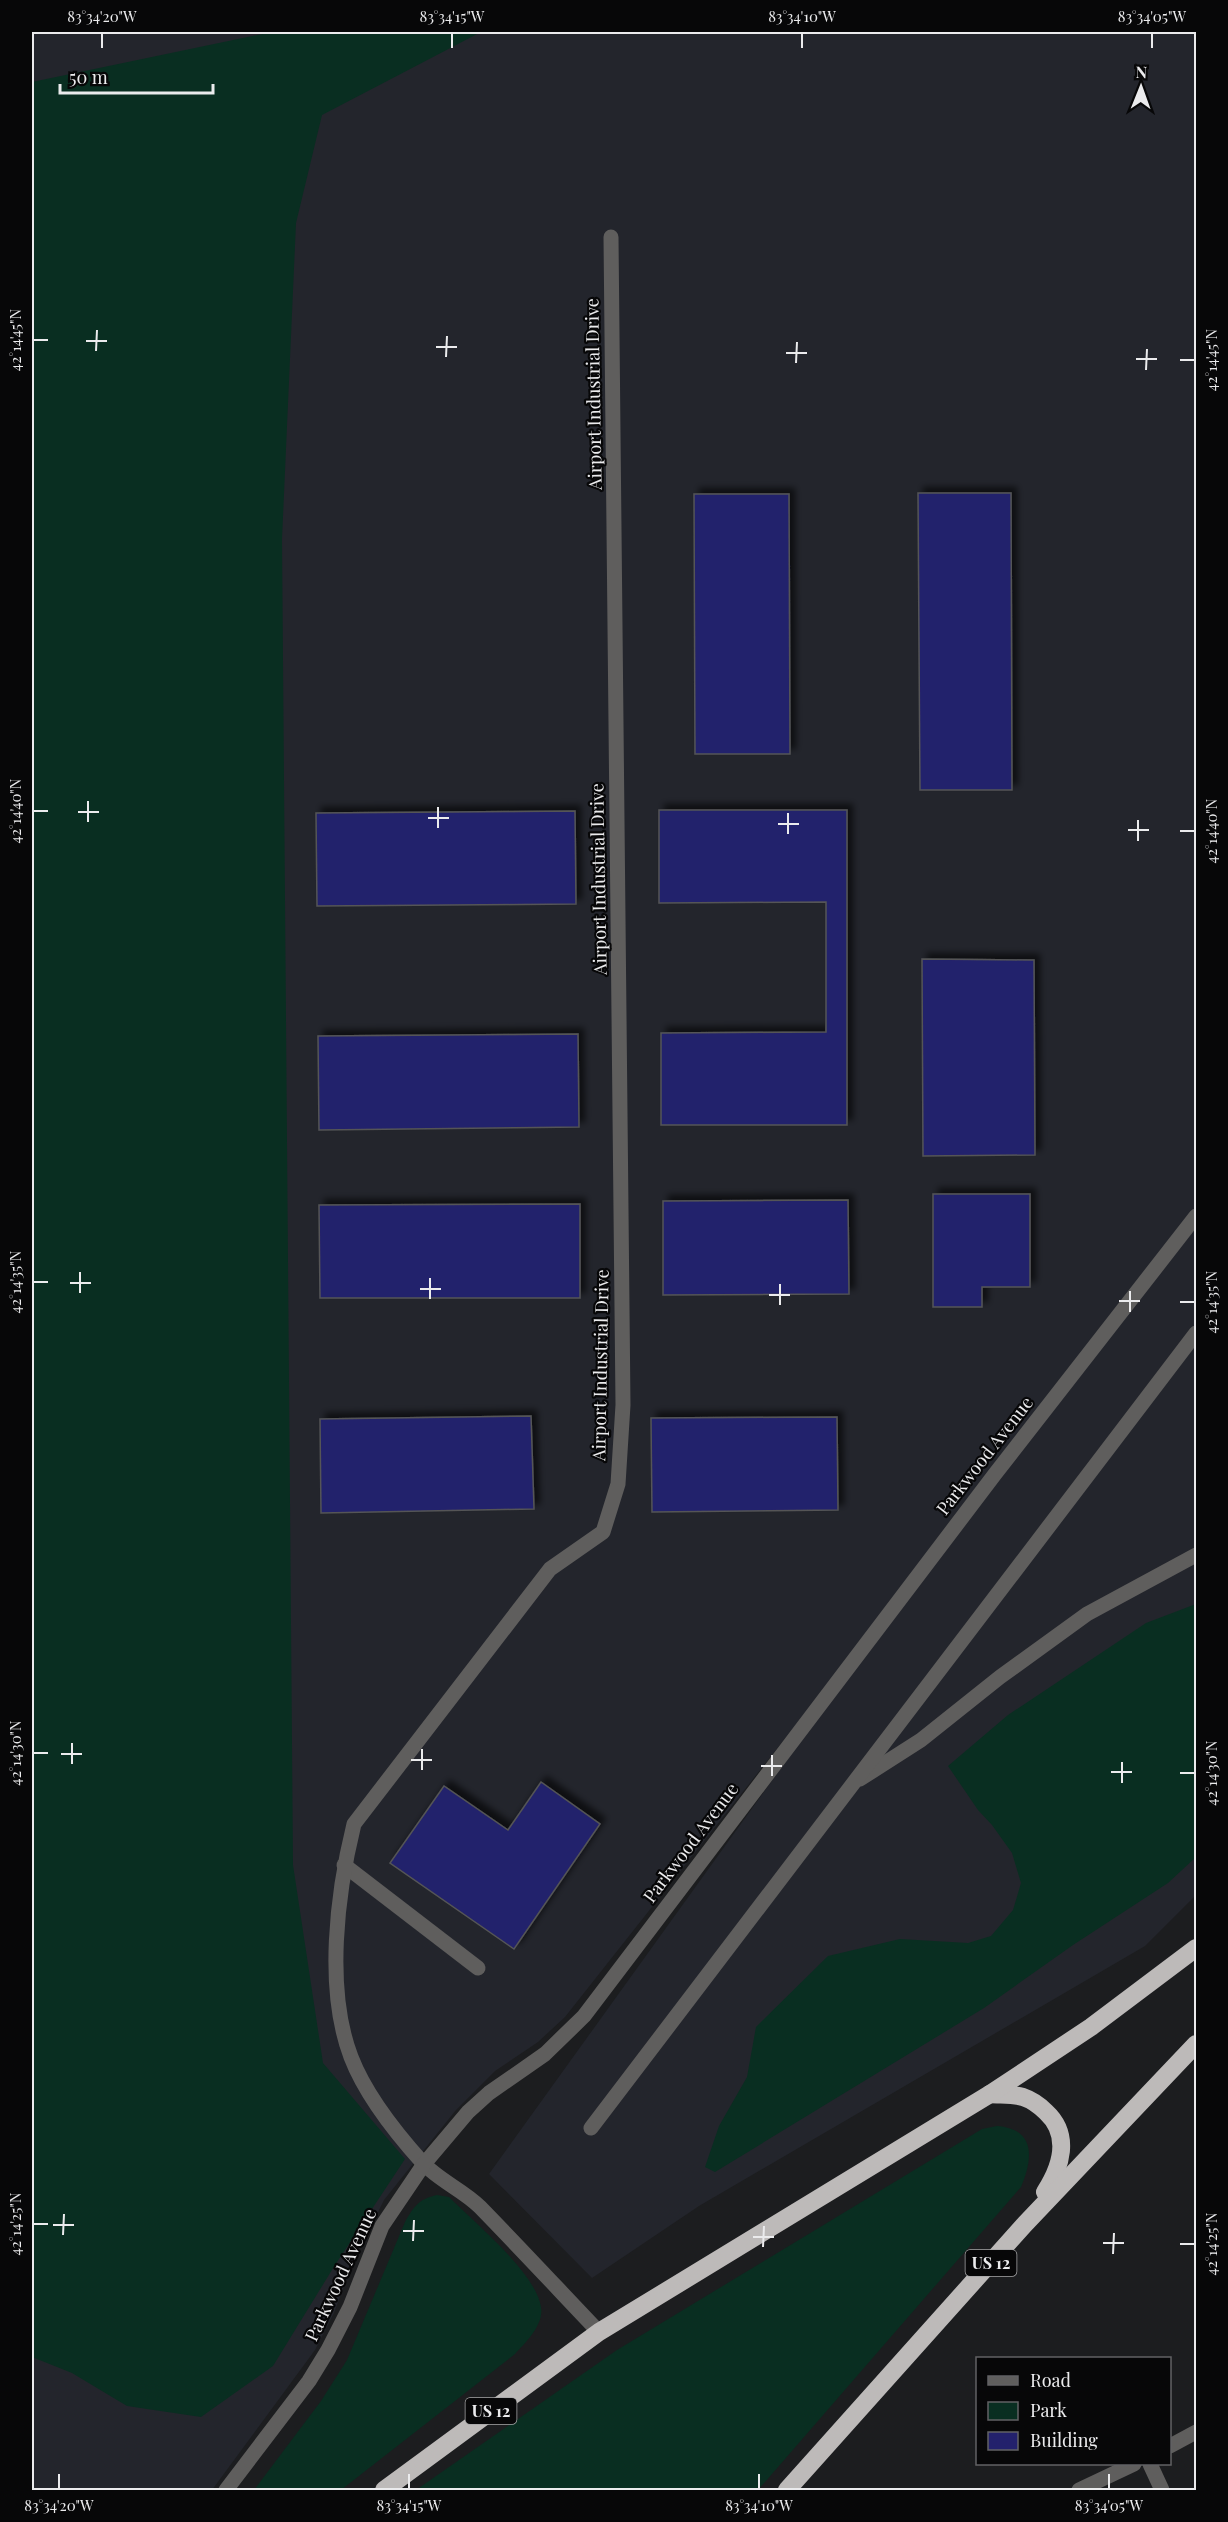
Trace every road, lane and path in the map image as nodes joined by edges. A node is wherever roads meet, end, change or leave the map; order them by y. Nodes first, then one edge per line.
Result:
1 (611, 237) dead end
2 (1197, 1216) edge
3 (1197, 1333) edge
4 (1197, 1555) edge
5 (851, 1785) junction
6 (344, 1865) junction
7 (1197, 1948) edge
8 (478, 1968) dead end
9 (1197, 2044) edge
10 (990, 2094) junction
11 (591, 2128) dead end
12 (424, 2164) junction
13 (1025, 2224) junction
14 (599, 2332) junction
15 (1197, 2432) edge
16 (1171, 2445) edge
17 (1130, 2465) edge
18 (1151, 2465) edge
19 (791, 2489) edge
20 (226, 2490) edge
21 (384, 2490) edge
22 (1080, 2490) edge
23 (1162, 2490) edge

1 - 6 street, Airport Industrial Drive
2 - 12 street, Parkwood Avenue
3 - 5 street
4 - 5 street
5 - 11 street
6 - 8 street
6 - 12 street, Airport Industrial Drive
7 - 10 highway, US 12 / US 12
9 - 13 highway, US 12 / US 12
10 - 13 highway
10 - 14 highway, US 12 / US 12
12 - 14 street, Airport Industrial Drive
12 - 20 street, Parkwood Avenue
13 - 19 highway, US 12 / US 12
14 - 21 highway, US 12 / US 12
15 - 16 street
17 - 22 street
18 - 23 street

